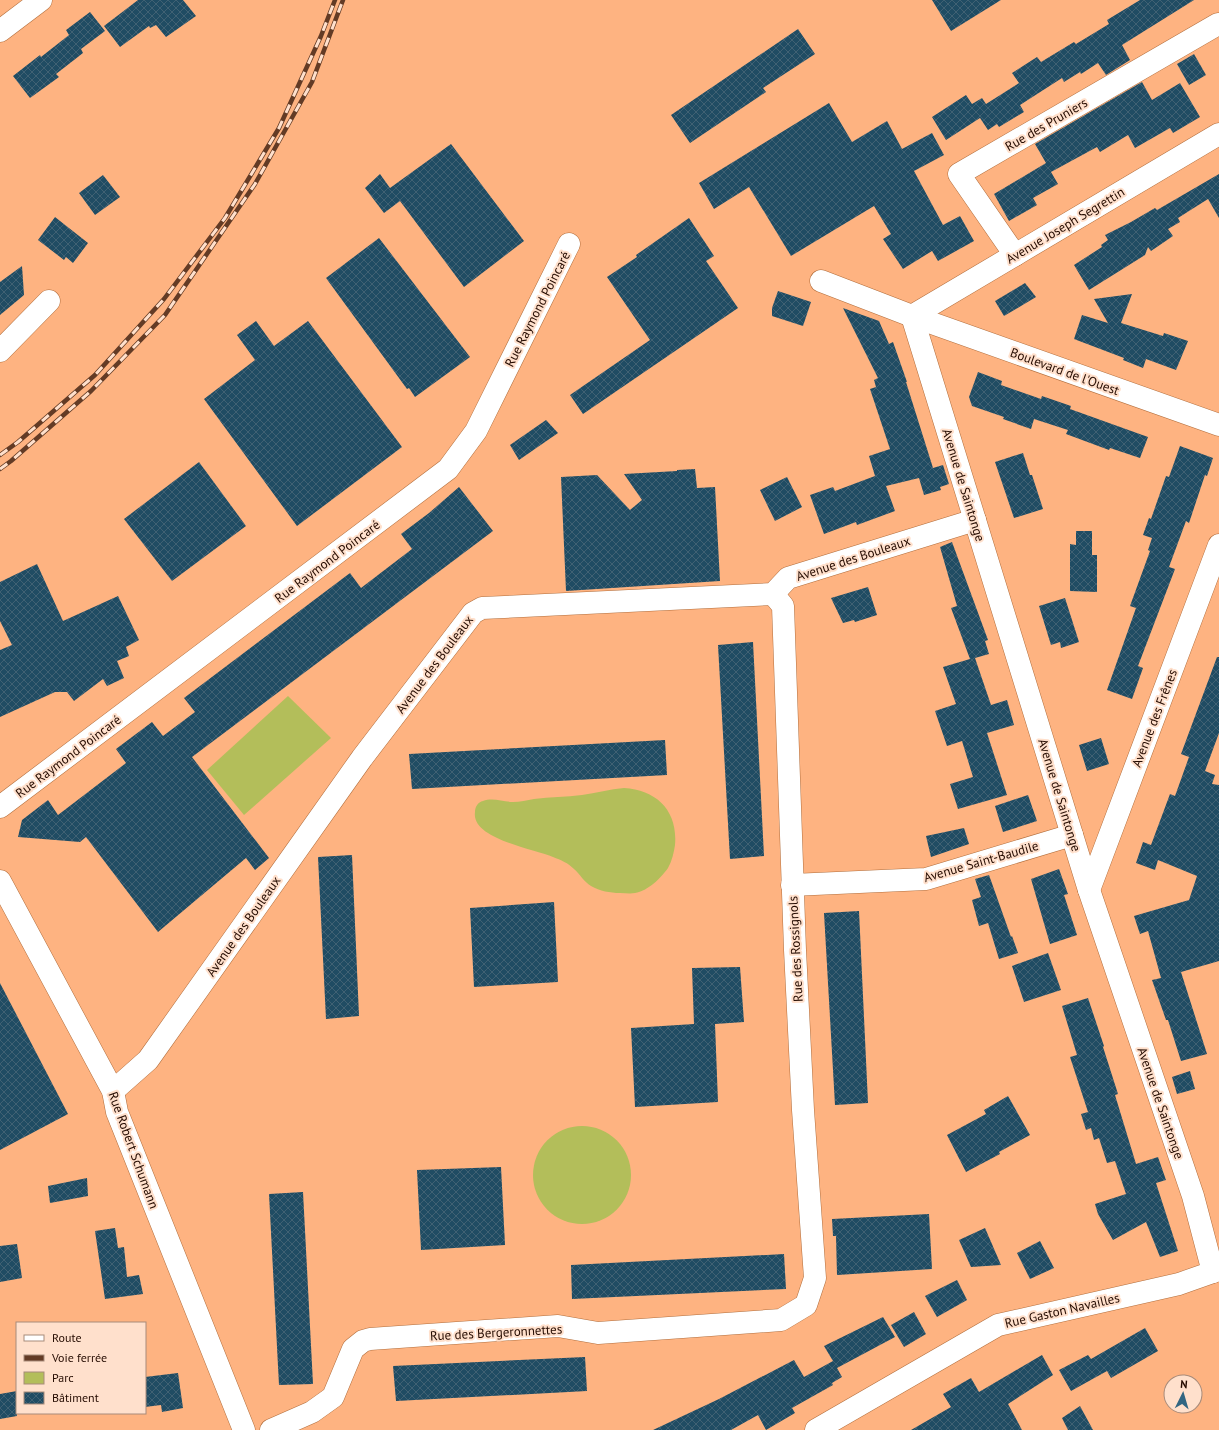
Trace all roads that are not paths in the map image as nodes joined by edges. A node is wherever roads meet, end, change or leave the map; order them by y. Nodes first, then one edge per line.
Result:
1 (40, 0) edge
2 (1218, 24) dead end
3 (0, 31) edge
4 (1219, 134) edge
5 (569, 244) dead end
6 (1015, 255) junction
7 (821, 281) dead end
8 (49, 301) dead end
9 (912, 316) junction
10 (0, 350) edge
11 (1219, 425) edge
12 (975, 520) junction
13 (1219, 545) edge
14 (773, 594) junction
15 (0, 806) edge
16 (1072, 835) junction
17 (0, 881) edge
18 (792, 885) junction
19 (1089, 890) junction
20 (113, 1092) junction
21 (1216, 1270) edge
22 (806, 1305) joint
23 (244, 1430) edge
24 (271, 1430) edge
25 (816, 1430) edge

1 - 3 street
2 - 6 street, Rue des Pruniers
4 - 6 street, Avenue Joseph Segrettin
5 - 15 street, Rue Raymond Poincaré
6 - 9 street, Avenue Joseph Segrettin
7 - 9 street, Boulevard de l'Ouest
8 - 10 street
9 - 11 street, Boulevard de l'Ouest
9 - 12 street, Avenue de Saintonge
12 - 14 street, Avenue des Bouleaux
12 - 16 street, Avenue de Saintonge
13 - 19 street, Avenue des Frênes
14 - 18 street, Rue des Rossignols
14 - 20 street, Avenue des Bouleaux
16 - 18 street, Avenue Saint-Baudile
16 - 19 street, Avenue de Saintonge
17 - 20 street, Rue Robert Schumann
18 - 22 street, Rue des Rossignols
19 - 21 street, Avenue de Saintonge
20 - 23 street, Rue Robert Schumann
21 - 25 street, Rue Gaston Navailles
22 - 24 street, Rue des Bergeronnettes

